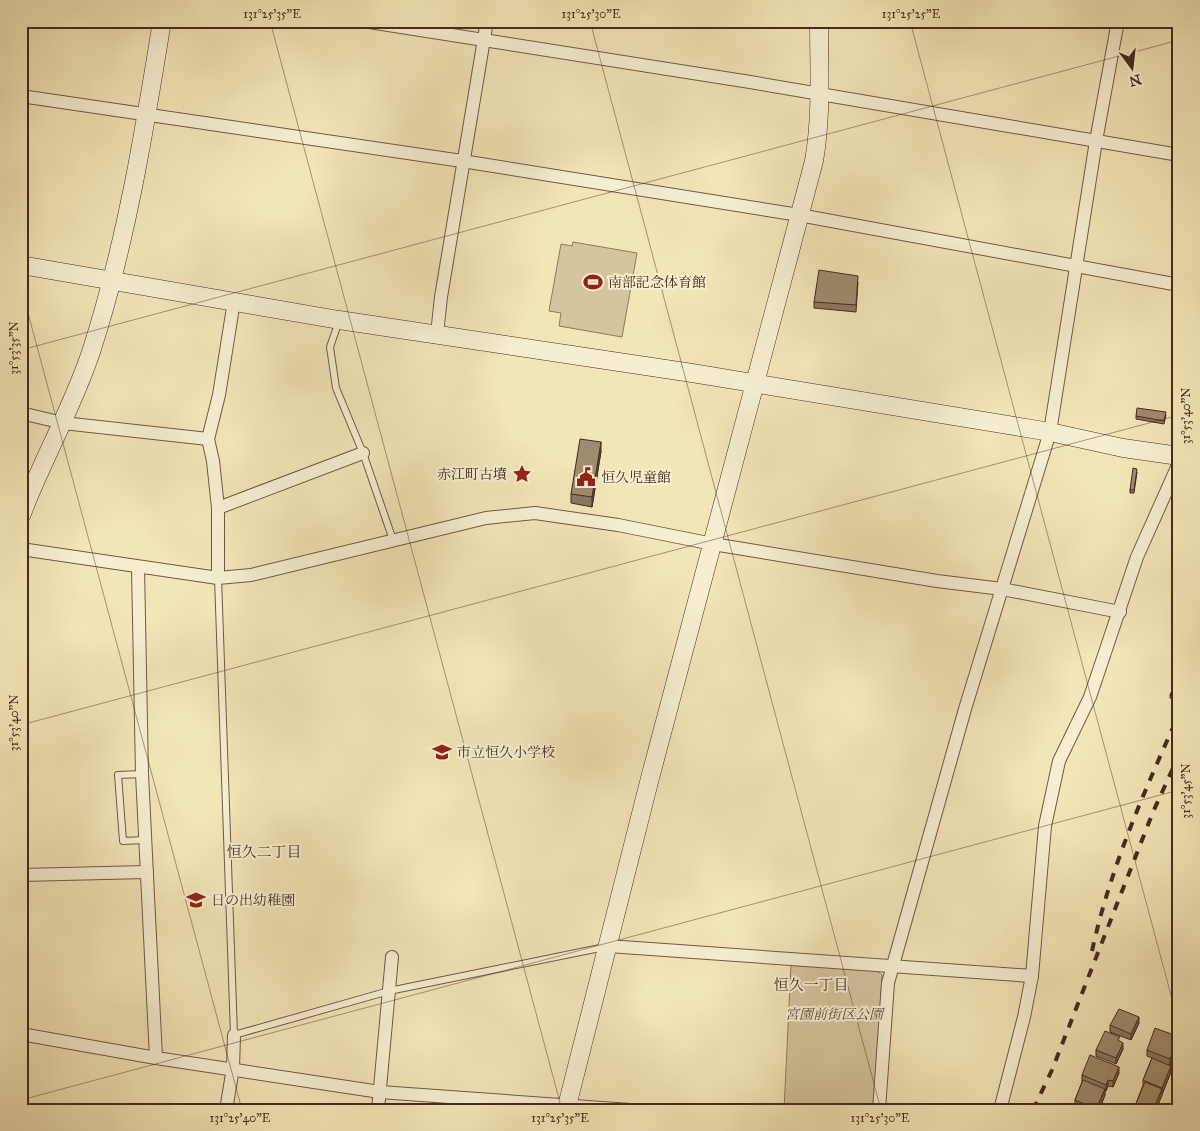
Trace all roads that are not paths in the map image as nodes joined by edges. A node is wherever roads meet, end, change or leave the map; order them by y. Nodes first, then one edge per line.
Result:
1 (162, 21) edge
2 (363, 21) edge
3 (487, 21) edge
4 (819, 21) edge
5 (1118, 21) edge
6 (484, 40) junction
7 (820, 95) junction
8 (21, 96) edge
9 (146, 116) junction
10 (1096, 141) junction
11 (1179, 155) edge
12 (462, 161) junction
13 (799, 215) junction
14 (1077, 265) junction
15 (21, 266) edge
16 (113, 281) junction
17 (1179, 285) edge
18 (234, 301) junction
19 (339, 320) junction
20 (438, 334) junction
21 (753, 384) junction
22 (21, 413) edge
23 (63, 423) junction
24 (1050, 432) junction
25 (208, 440) junction
26 (363, 453) junction
27 (1179, 456) edge
28 (1179, 464) edge
29 (218, 508) junction
30 (21, 516) edge
31 (393, 540) junction
32 (713, 544) junction
33 (21, 549) edge
34 (138, 567) junction
35 (218, 578) junction
36 (1002, 589) junction
37 (1120, 612) junction
38 (142, 774) junction
39 (145, 840) junction
40 (147, 872) junction
41 (21, 875) edge
42 (608, 946) junction
43 (392, 957) dead end
44 (892, 966) junction
45 (1032, 976) junction
46 (389, 991) junction
47 (21, 1034) edge
48 (234, 1035) junction
49 (156, 1058) junction
50 (233, 1068) junction
51 (380, 1092) junction
52 (567, 1108) edge
53 (226, 1110) edge
54 (378, 1110) edge
55 (630, 1110) edge
56 (879, 1110) edge
57 (1000, 1110) edge

1 - 9 street
2 - 6 street
3 - 6 street
4 - 7 street
5 - 10 street
6 - 7 street
6 - 12 street
7 - 10 street
7 - 13 street
8 - 9 street
9 - 12 street
9 - 16 street
10 - 11 street
10 - 14 street
12 - 13 street
12 - 20 street
13 - 14 street
13 - 21 street
14 - 17 street
14 - 24 street
15 - 16 street
16 - 18 street
16 - 23 street
18 - 19 street
18 - 25 street
19 - 20 street
19 - 26 lane
20 - 21 street
21 - 24 street
21 - 32 street
22 - 23 street
23 - 25 street
23 - 30 street
24 - 27 street
24 - 36 street
25 - 29 street
26 - 29 street
26 - 31 lane
28 - 37 street
29 - 35 street
31 - 32 street
31 - 35 street
32 - 36 street
32 - 42 street
33 - 34 street
34 - 35 street
34 - 38 street
35 - 48 lane
36 - 37 street
36 - 44 street
37 - 45 street
38 - 39 street
38 - 39 lane
39 - 40 street
40 - 41 street
40 - 49 street
42 - 44 street
42 - 46 lane
42 - 52 street
43 - 46 street
44 - 45 street
44 - 56 street
45 - 57 street
46 - 48 lane
46 - 51 street
47 - 49 street
48 - 50 street
49 - 50 street
50 - 51 street
50 - 53 street
51 - 52 street
51 - 54 street
52 - 55 street

